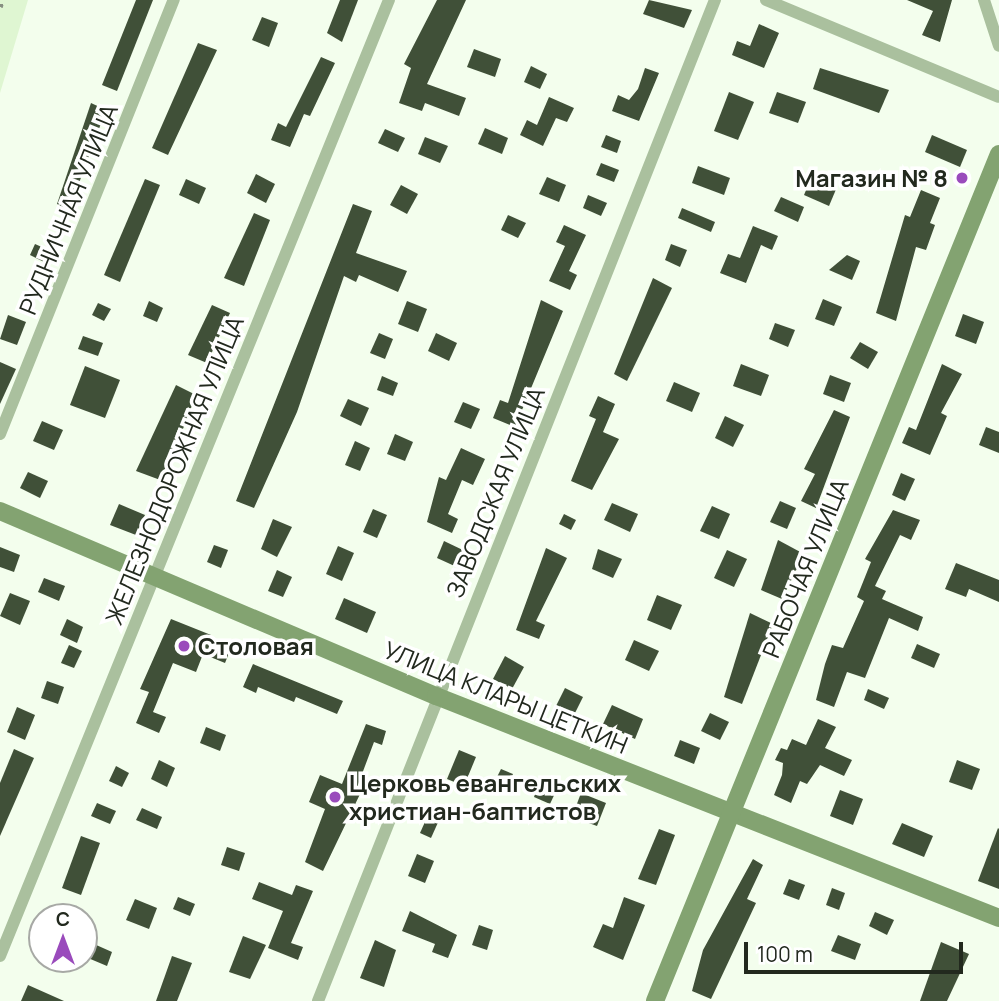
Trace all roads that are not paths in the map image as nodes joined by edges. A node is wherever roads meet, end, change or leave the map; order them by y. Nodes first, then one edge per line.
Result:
1 (174, 0) edge
2 (389, 0) edge
3 (715, 0) edge
4 (766, 0) edge
5 (984, 0) edge
6 (999, 46) edge
7 (999, 97) edge
8 (999, 154) edge
9 (0, 435) edge
10 (0, 511) edge
11 (153, 576) junction
12 (436, 696) junction
13 (732, 814) junction
14 (999, 918) edge
15 (0, 956) edge
16 (318, 1001) edge
17 (655, 1001) edge

1 - 9 street, РУДНИЧНАЯ УЛИЦА
2 - 11 street, ЖЕЛЕЗНОДОРОЖНАЯ УЛИЦА
3 - 12 street, ЗАВОДСКАЯ УЛИЦА
4 - 7 street
5 - 6 street
8 - 13 street, РАБОЧАЯ УЛИЦА
10 - 11 street, УЛИЦА КЛАРЫ ЦЕТКИН
11 - 12 street, УЛИЦА КЛАРЫ ЦЕТКИН
11 - 15 street, ЖЕЛЕЗНОДОРОЖНАЯ УЛИЦА
12 - 13 street, УЛИЦА КЛАРЫ ЦЕТКИН
12 - 16 street, ЗАВОДСКАЯ УЛИЦА
13 - 14 street, УЛИЦА КЛАРЫ ЦЕТКИН
13 - 17 street, РАБОЧАЯ УЛИЦА

